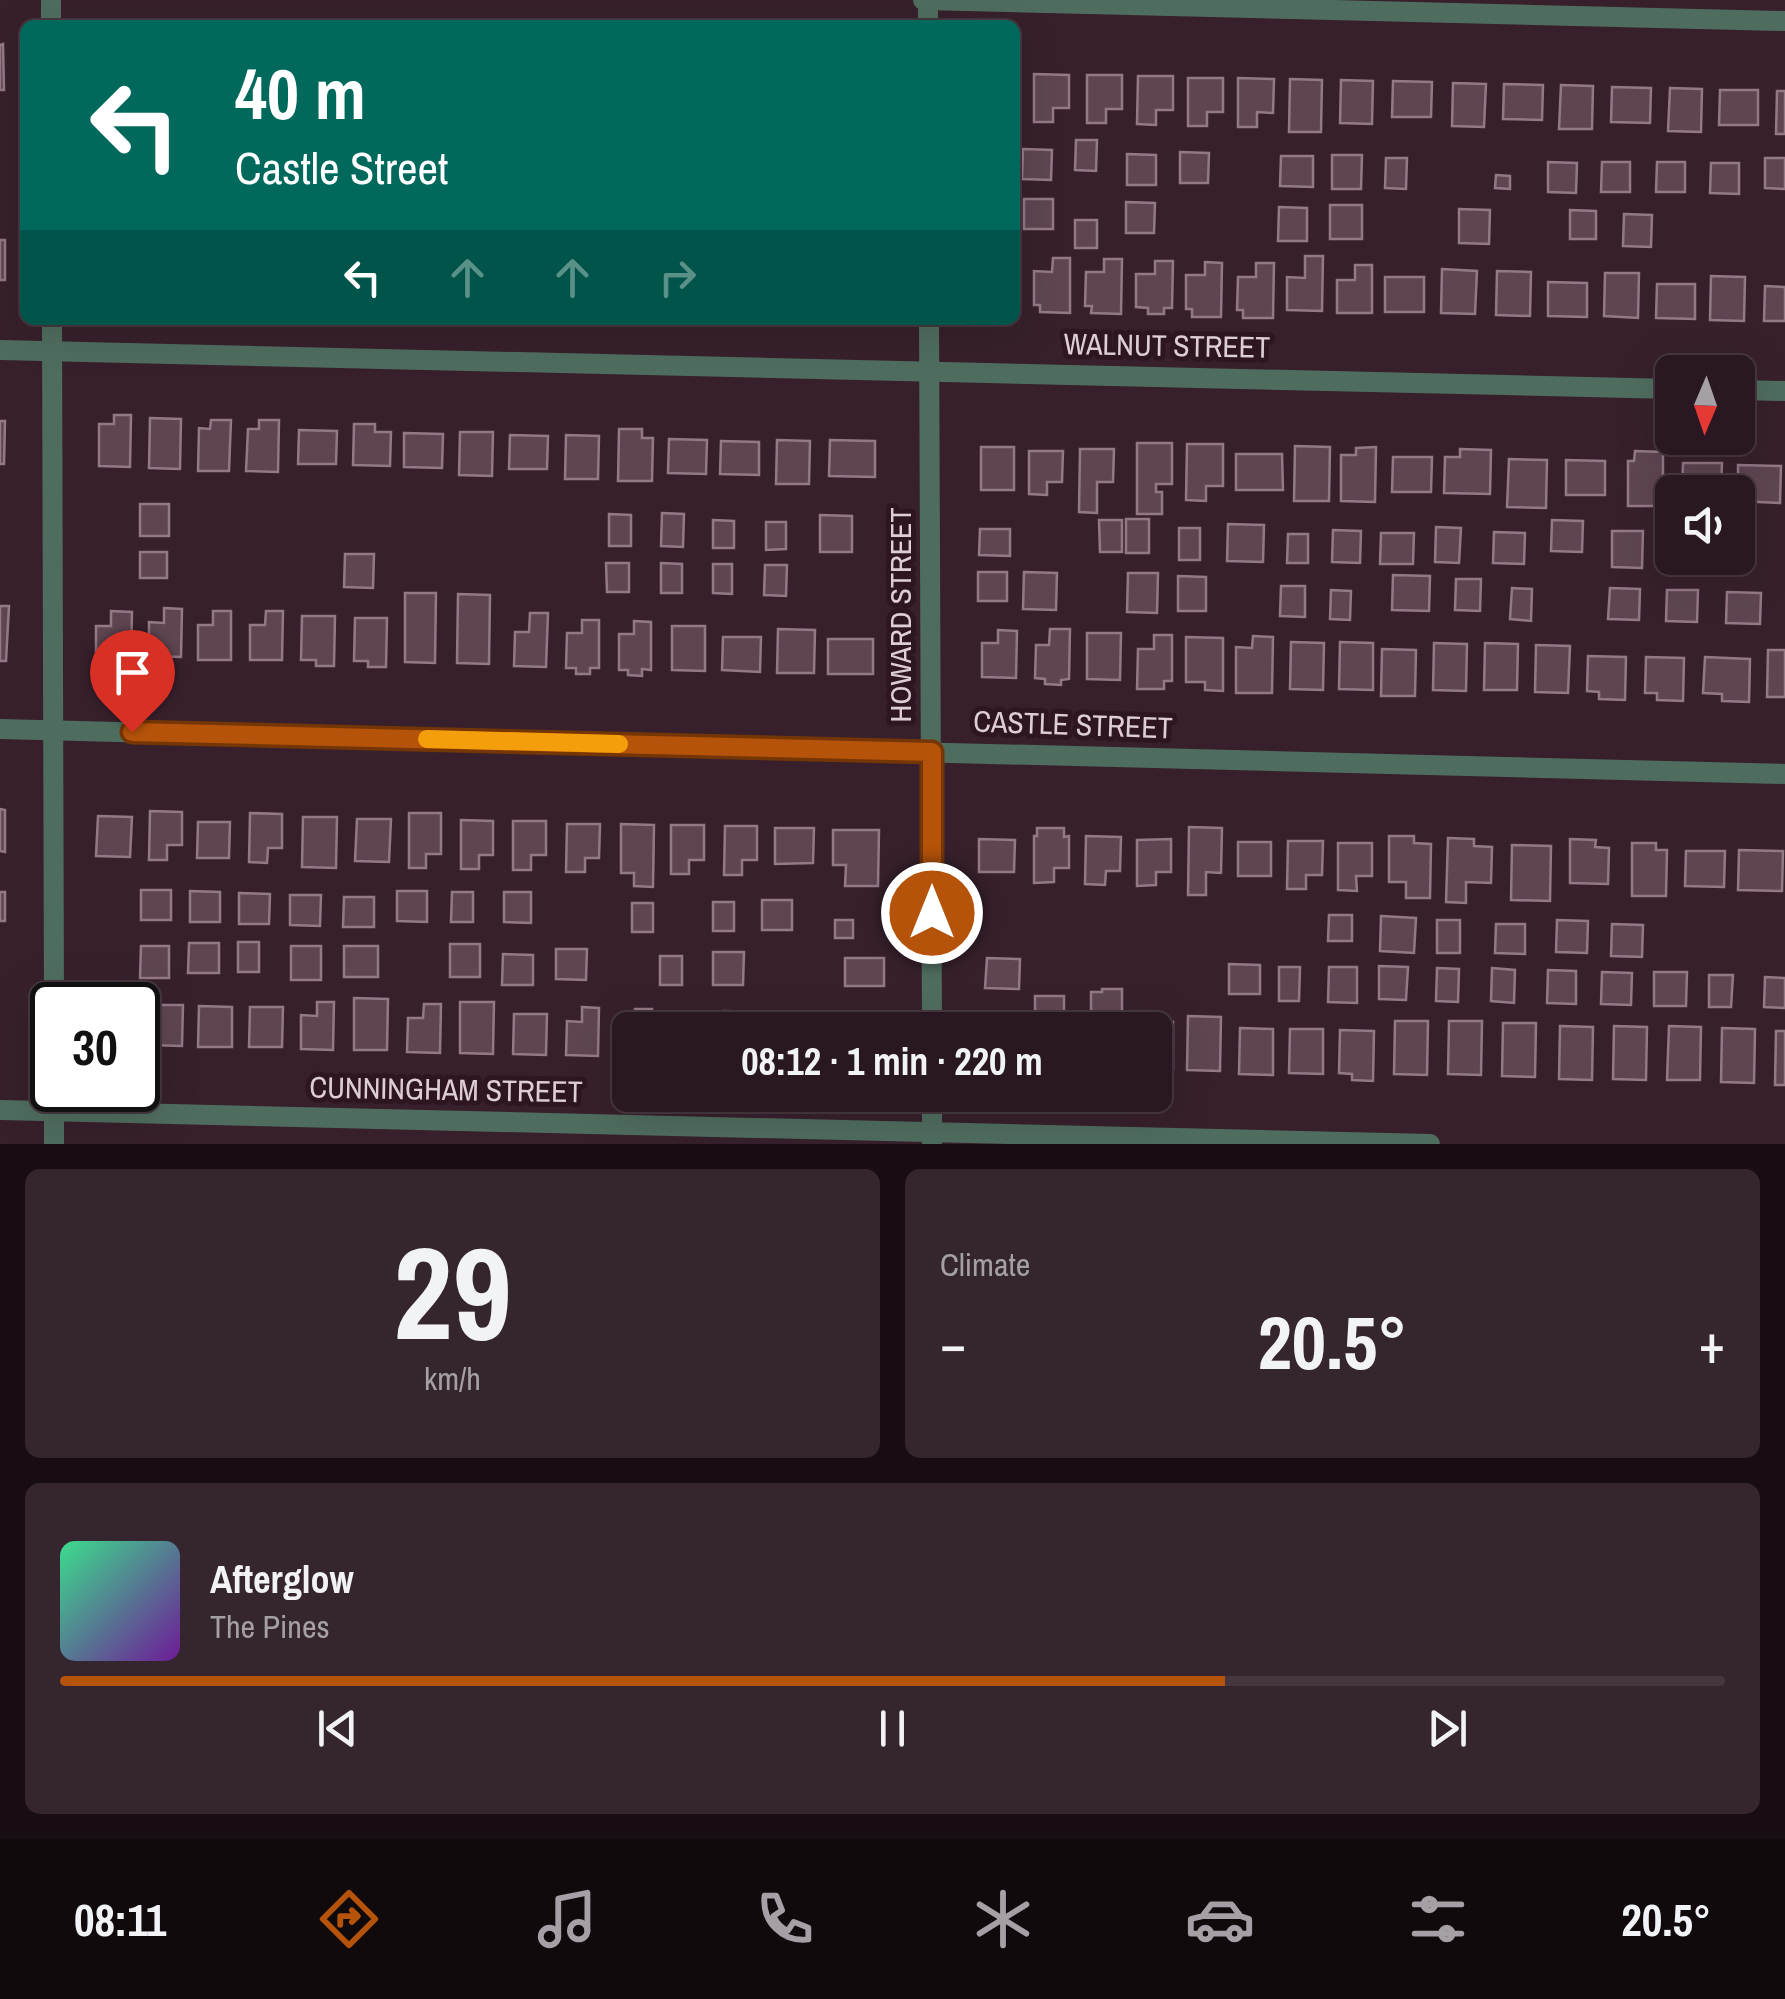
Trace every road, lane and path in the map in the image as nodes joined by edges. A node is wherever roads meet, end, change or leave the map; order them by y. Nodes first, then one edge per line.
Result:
1 (926, 0) edge
2 (1785, 21) edge
3 (52, 325) edge
4 (928, 325) edge
5 (0, 350) edge
6 (52, 351) junction
7 (929, 371) junction
8 (1655, 389) edge
9 (1755, 391) edge
10 (1785, 392) edge
11 (0, 729) edge
12 (54, 730) junction
13 (932, 752) junction
14 (1785, 774) edge
15 (54, 982) edge
16 (932, 1012) edge
17 (30, 1104) edge
18 (160, 1105) edge
19 (0, 1110) edge
20 (54, 1112) edge
21 (932, 1112) edge
22 (932, 1138) edge
23 (54, 1144) edge
24 (1430, 1144) edge

1 - 2 street
3 - 6 street
4 - 7 street, HOWARD STREET
5 - 6 street, WALNUT STREET
6 - 7 street, WALNUT STREET
6 - 12 street
7 - 8 street, WALNUT STREET
7 - 13 street, HOWARD STREET
9 - 10 street
11 - 12 street, CASTLE STREET
12 - 13 street, CASTLE STREET
12 - 15 street
13 - 14 street, CASTLE STREET
13 - 16 street, HOWARD STREET
17 - 19 street, CUNNINGHAM STREET
18 - 22 street, CUNNINGHAM STREET
20 - 23 street
21 - 22 street
22 - 24 street, CUNNINGHAM STREET

